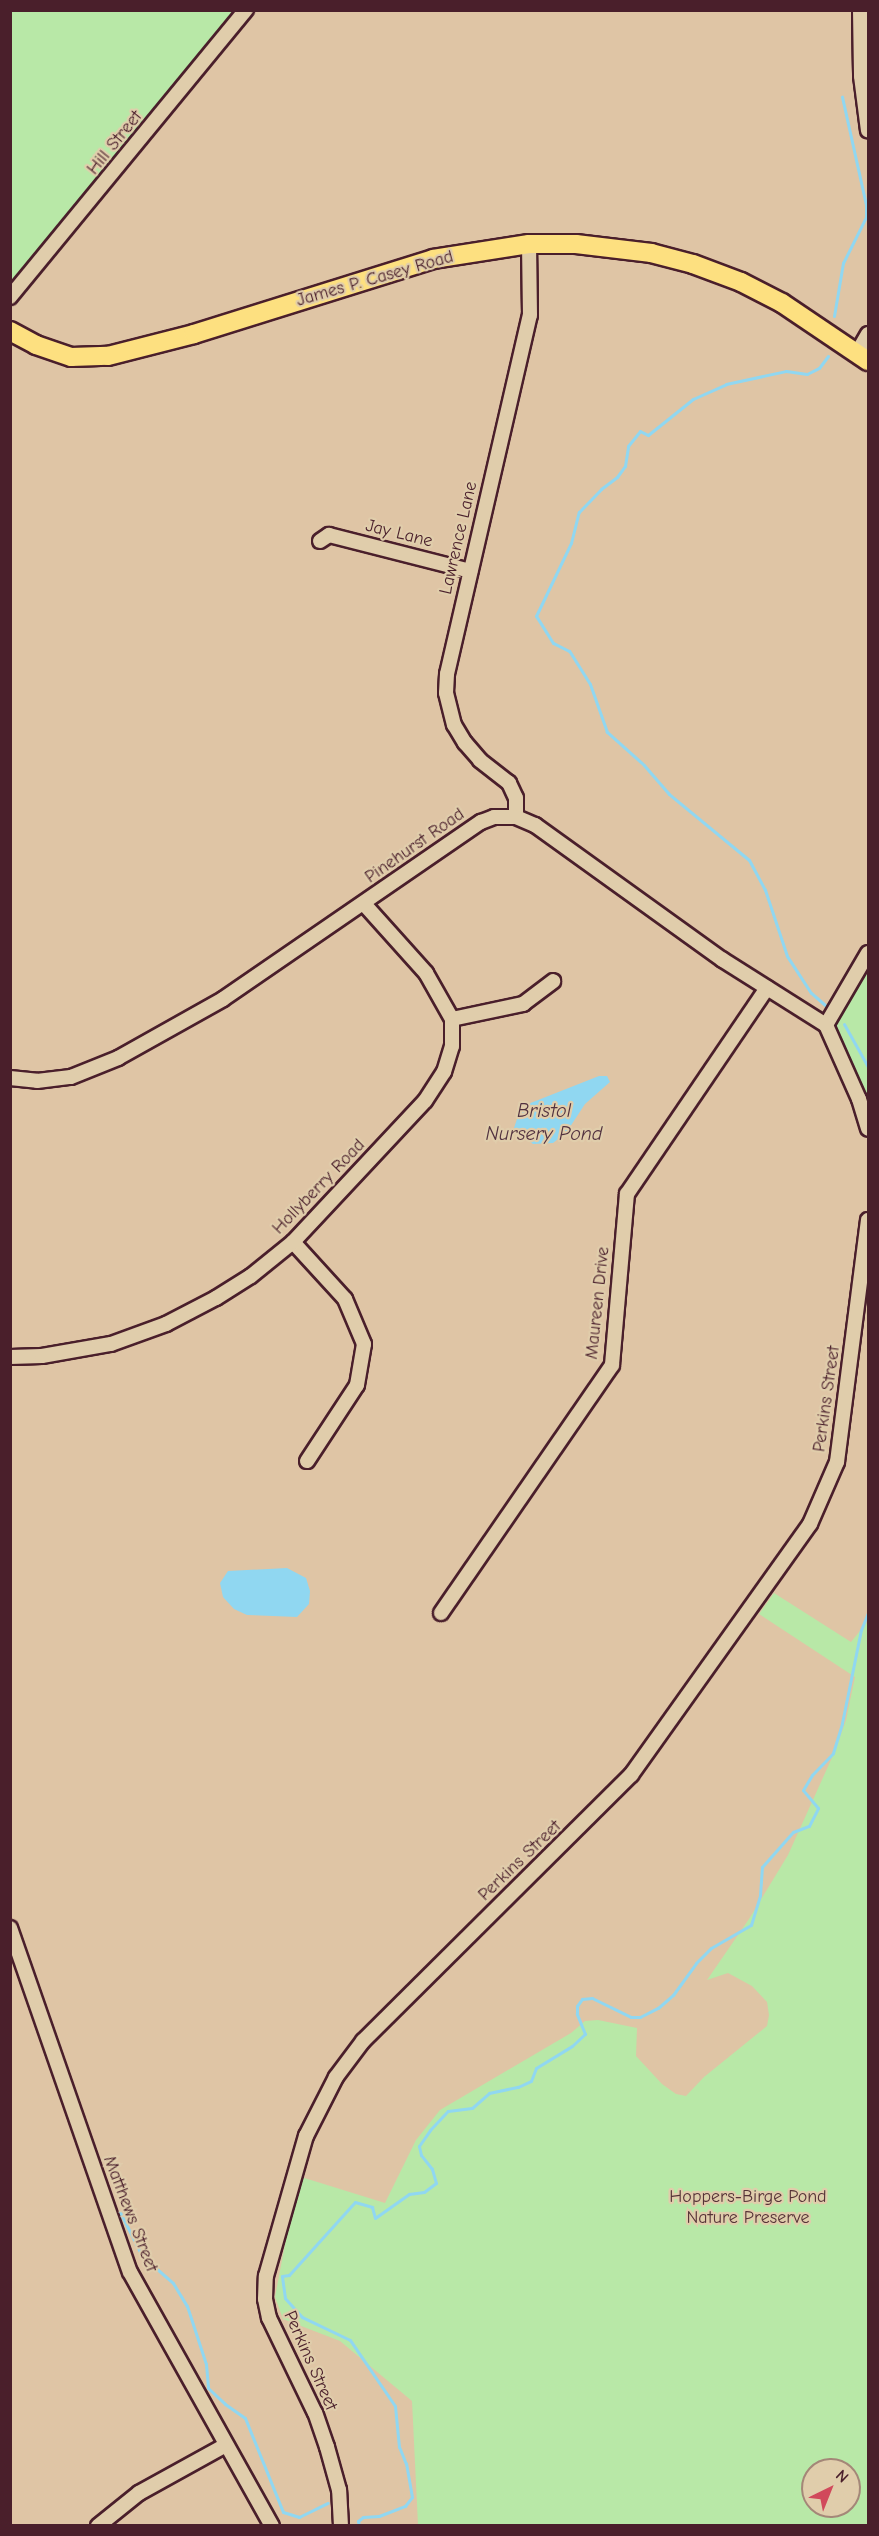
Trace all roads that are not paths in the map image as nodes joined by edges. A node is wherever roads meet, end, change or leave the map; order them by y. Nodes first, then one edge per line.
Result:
1 (246, 10) edge
2 (860, 10) edge
3 (868, 131) edge
4 (529, 244) junction
5 (10, 297) edge
6 (10, 331) edge
7 (868, 334) edge
8 (862, 357) edge
9 (320, 542) dead end
10 (470, 571) junction
11 (516, 817) junction
12 (364, 904) junction
13 (868, 953) edge
14 (553, 981) dead end
15 (767, 988) junction
16 (452, 1019) junction
17 (826, 1024) junction
18 (10, 1078) edge
19 (868, 1129) edge
20 (868, 1220) edge
21 (293, 1242) junction
22 (10, 1357) edge
23 (307, 1461) dead end
24 (441, 1613) dead end
25 (10, 1928) edge
26 (226, 2445) junction
27 (98, 2526) edge
28 (272, 2526) edge
29 (341, 2526) edge

1 - 5 street, Hill Street
2 - 3 street
4 - 6 main road, James P. Casey Road
4 - 8 main road, James P. Casey Road
4 - 10 street, Lawrence Lane
7 - 8 street
9 - 10 street, Jay Lane
10 - 11 street, Lawrence Lane
11 - 12 street, Pinehurst Road
11 - 15 street
12 - 16 street
12 - 18 street, Pinehurst Road
13 - 17 street
14 - 16 street
15 - 17 street
15 - 24 street, Maureen Drive
16 - 21 street, Hollyberry Road
17 - 19 street
20 - 29 street, Perkins Street
21 - 22 street, Hollyberry Road
21 - 23 street
25 - 26 street, Matthews Street
26 - 27 street
26 - 28 street, Matthews Street

